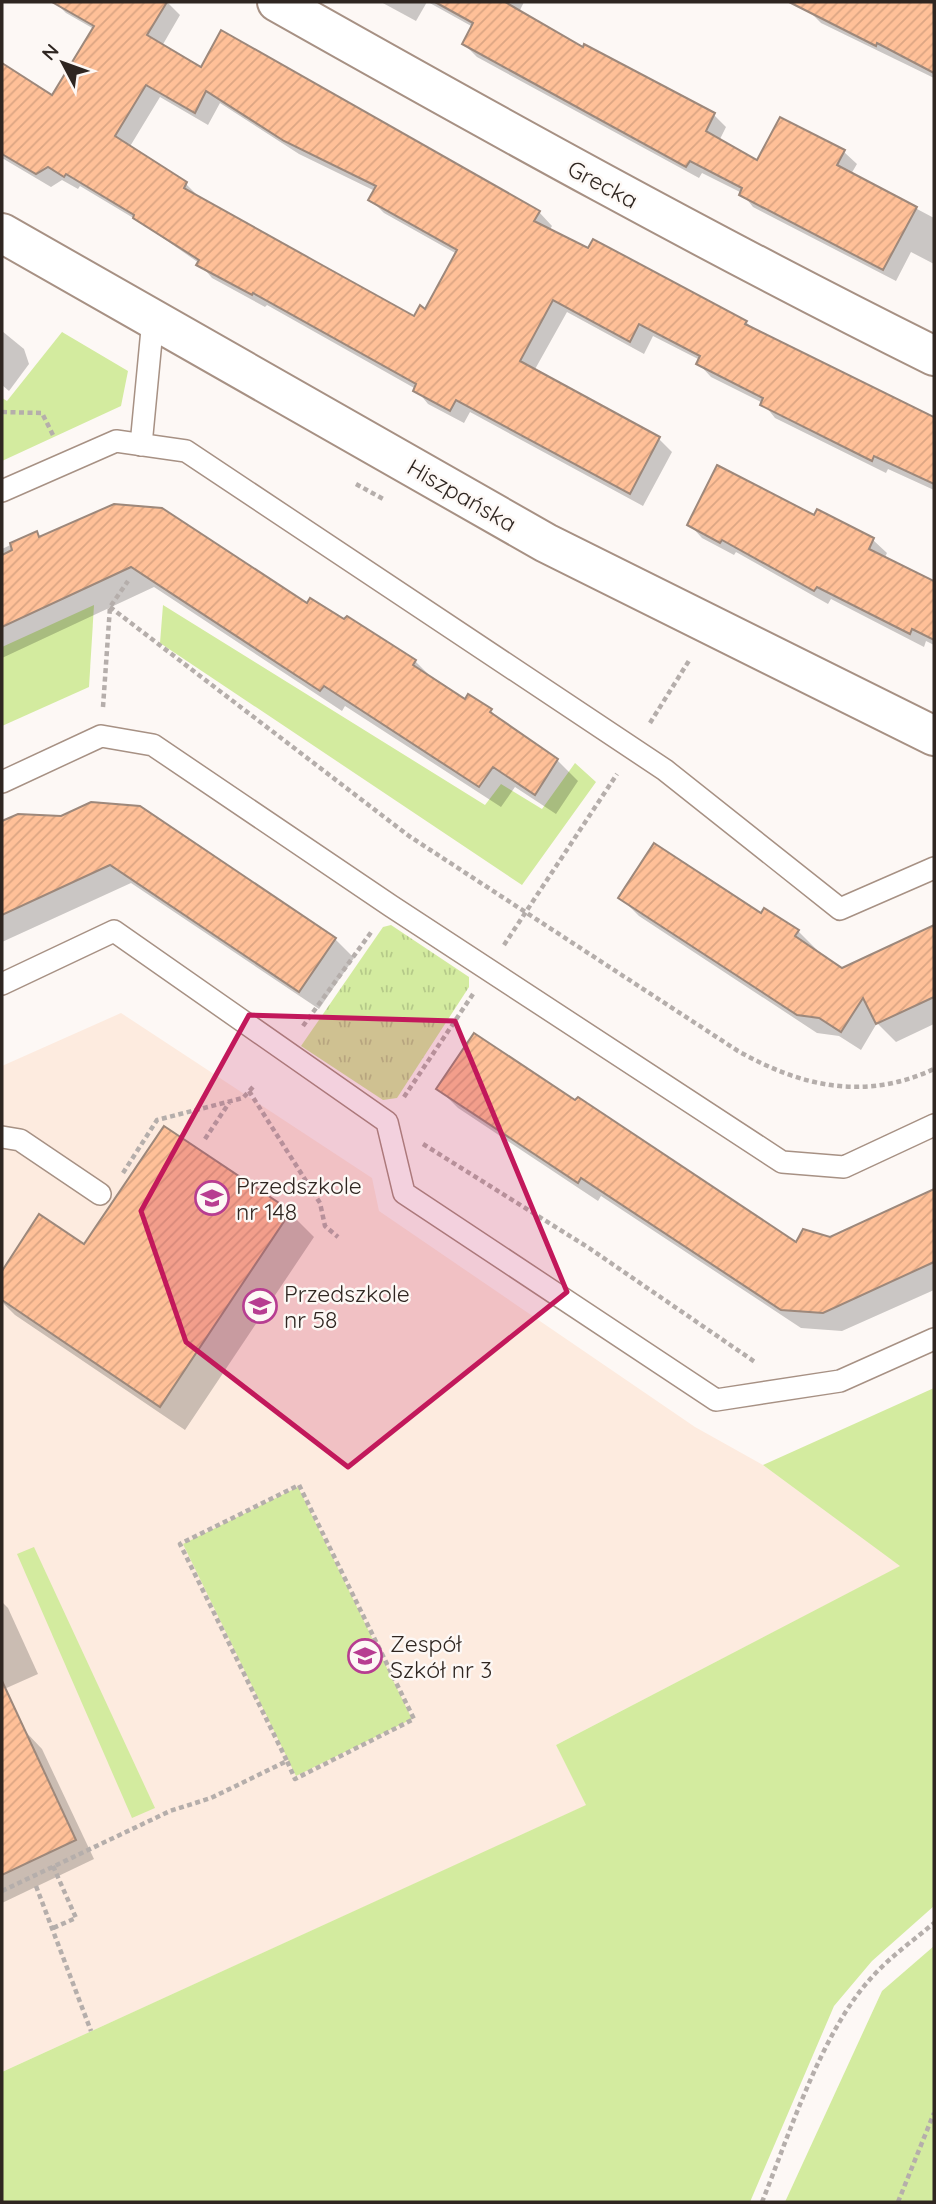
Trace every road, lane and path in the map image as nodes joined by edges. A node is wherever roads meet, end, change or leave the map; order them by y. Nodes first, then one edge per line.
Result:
1 (277, 2) edge
2 (2, 233) edge
3 (153, 319) junction
4 (934, 356) edge
5 (2, 412) edge
6 (141, 445) junction
7 (68, 463) junction
8 (2, 491) edge
9 (128, 581) dead end
10 (110, 607) junction
11 (695, 651) dead end
12 (101, 736) junction
13 (934, 736) edge
14 (634, 749) junction
15 (2, 782) edge
16 (934, 868) edge
17 (391, 906) junction
18 (525, 912) junction
19 (488, 970) junction
20 (2, 984) edge
21 (284, 1052) junction
22 (934, 1069) edge
23 (230, 1102) junction
24 (387, 1122) junction
25 (934, 1125) edge
26 (2, 1137) edge
27 (205, 1139) dead end
28 (121, 1176) dead end
29 (100, 1194) dead end
30 (338, 1237) dead end
31 (934, 1339) edge
32 (793, 1388) junction
33 (286, 1761) junction
34 (53, 1866) junction
35 (36, 1886) dead end
36 (2, 1891) edge
37 (934, 1923) edge
38 (53, 1928) junction
39 (91, 2031) dead end
40 (934, 2113) edge
41 (762, 2202) edge
42 (898, 2202) edge

1 - 4 street, Grecka
2 - 3 street, Hiszpańska
3 - 6 lane
3 - 13 street, Hiszpańska
5 - 7 path
6 - 7 lane
6 - 14 lane
7 - 8 lane
9 - 10 path
10 - 12 path
10 - 18 path
11 - 14 path
12 - 15 lane
12 - 17 lane
14 - 16 lane
14 - 18 path
17 - 19 lane
17 - 21 path
18 - 19 path
18 - 22 path
19 - 24 path
19 - 25 lane
20 - 21 lane
21 - 24 lane
23 - 27 path
23 - 28 path
23 - 30 path
24 - 32 path
24 - 32 lane
26 - 29 lane
31 - 32 lane
33 - 33 path
33 - 34 path
34 - 36 path
34 - 38 path
35 - 38 path
37 - 41 path
38 - 39 path
40 - 42 path

